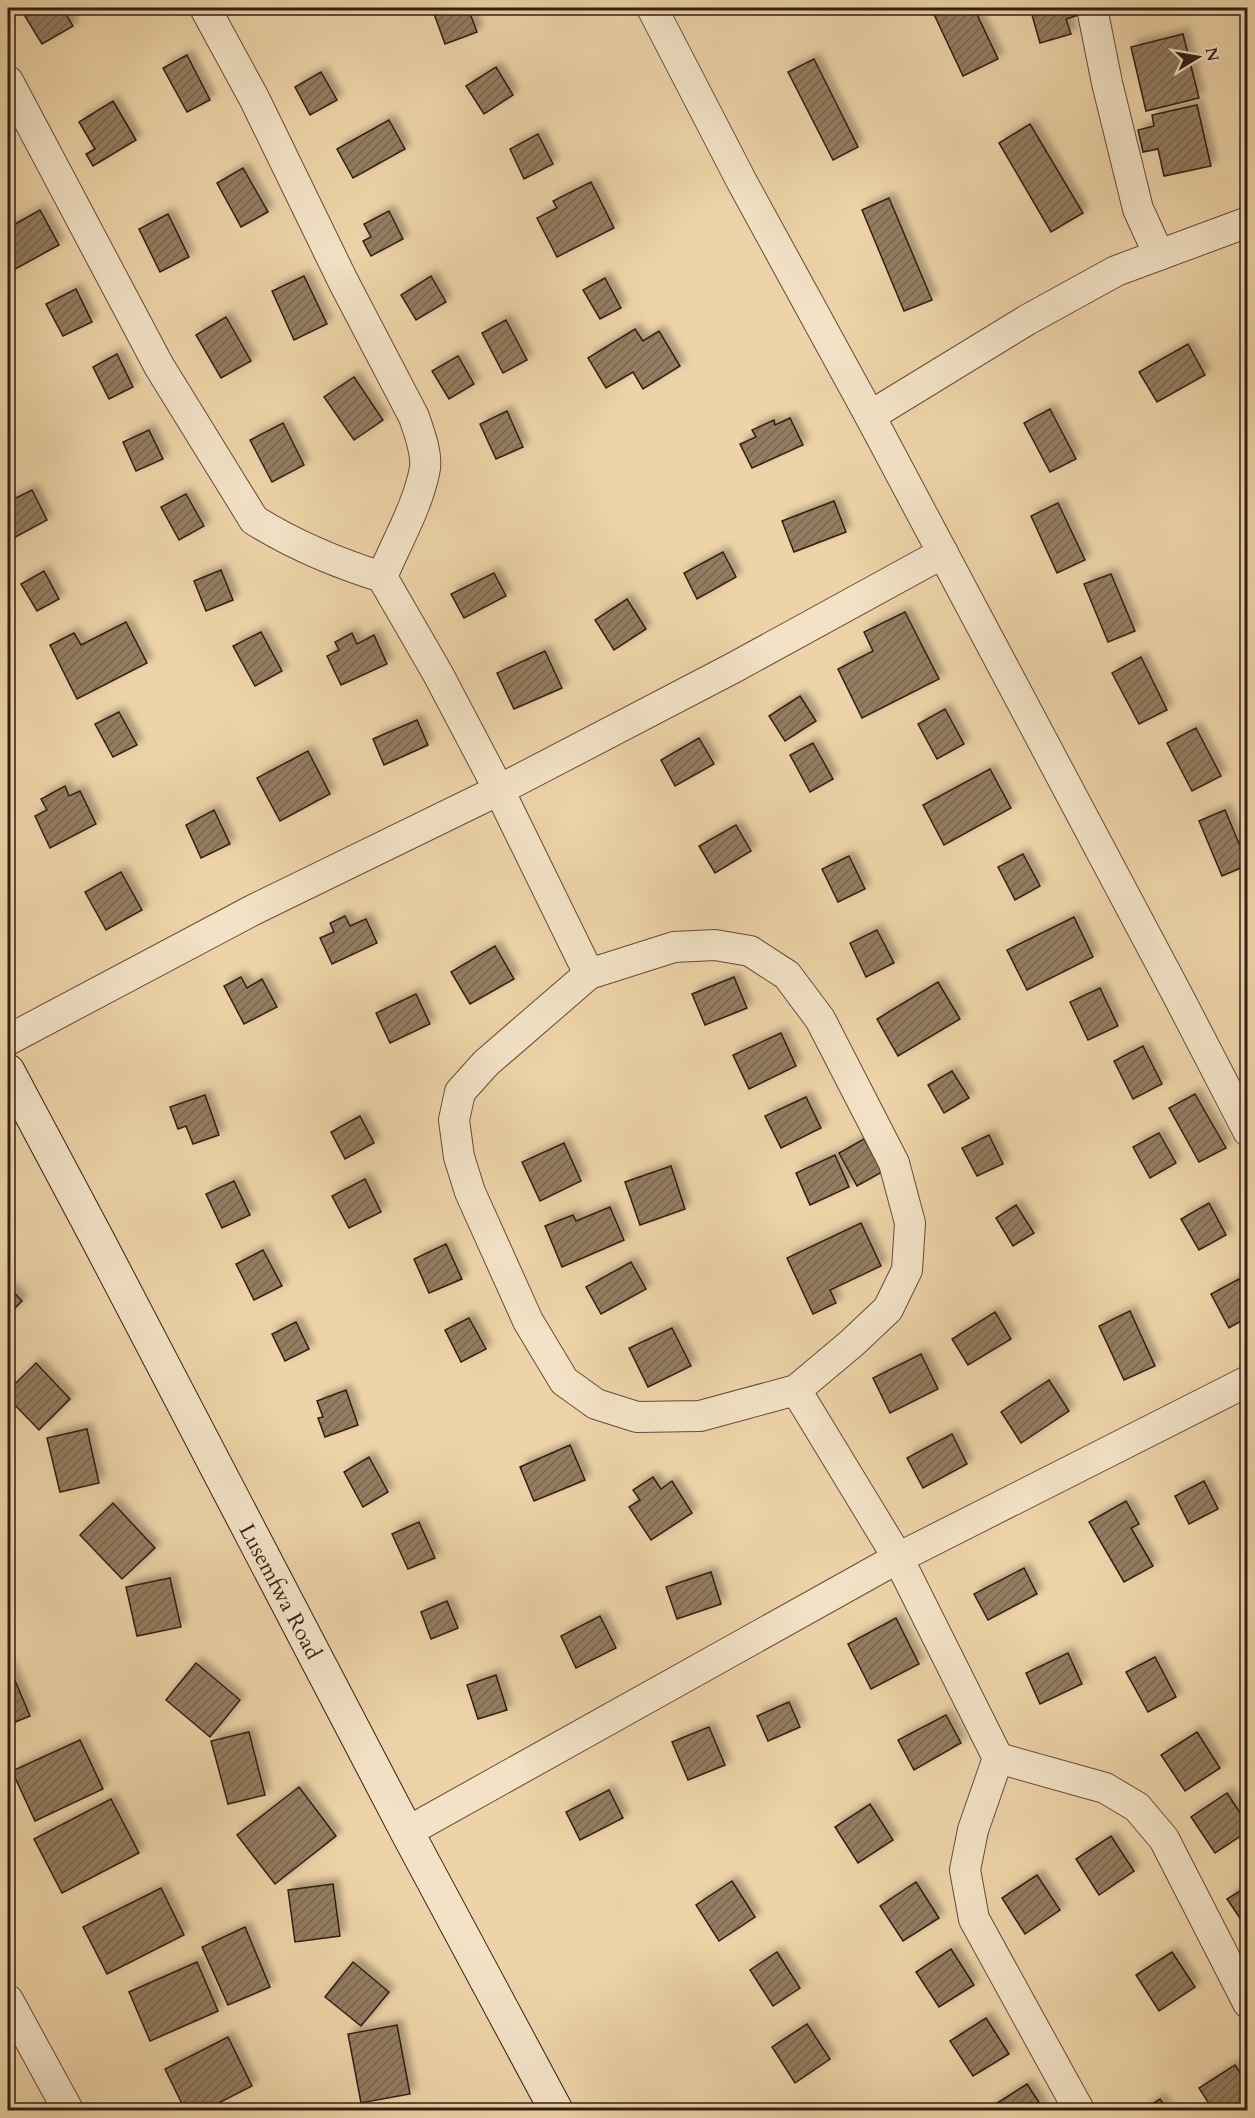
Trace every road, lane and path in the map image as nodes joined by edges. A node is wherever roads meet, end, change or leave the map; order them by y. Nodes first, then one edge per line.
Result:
1 (205, 8) edge
2 (652, 8) edge
3 (1092, 8) edge
4 (8, 81) edge
5 (1248, 222) edge
6 (1159, 255) junction
7 (870, 416) junction
8 (943, 553) junction
9 (382, 577) junction
10 (499, 790) junction
11 (589, 974) junction
12 (8, 1040) edge
13 (8, 1071) edge
14 (1248, 1131) edge
15 (1248, 1381) edge
16 (796, 1390) junction
17 (898, 1558) junction
18 (998, 1758) junction
19 (407, 1832) junction
20 (8, 2000) edge
21 (1248, 2003) edge
22 (68, 2110) edge
23 (556, 2110) edge
24 (1079, 2110) edge

1 - 9 street
2 - 7 street
3 - 6 street
4 - 9 street
5 - 6 street
6 - 7 street
7 - 8 street
8 - 10 street
8 - 14 street
9 - 10 street
10 - 11 street
10 - 12 street
11 - 16 street
11 - 16 street
13 - 19 street, Lusemfwa Road
15 - 17 street
16 - 17 street
17 - 18 street
17 - 19 street
18 - 21 street
18 - 24 street
19 - 23 street, Lusemfwa Road
20 - 22 street

